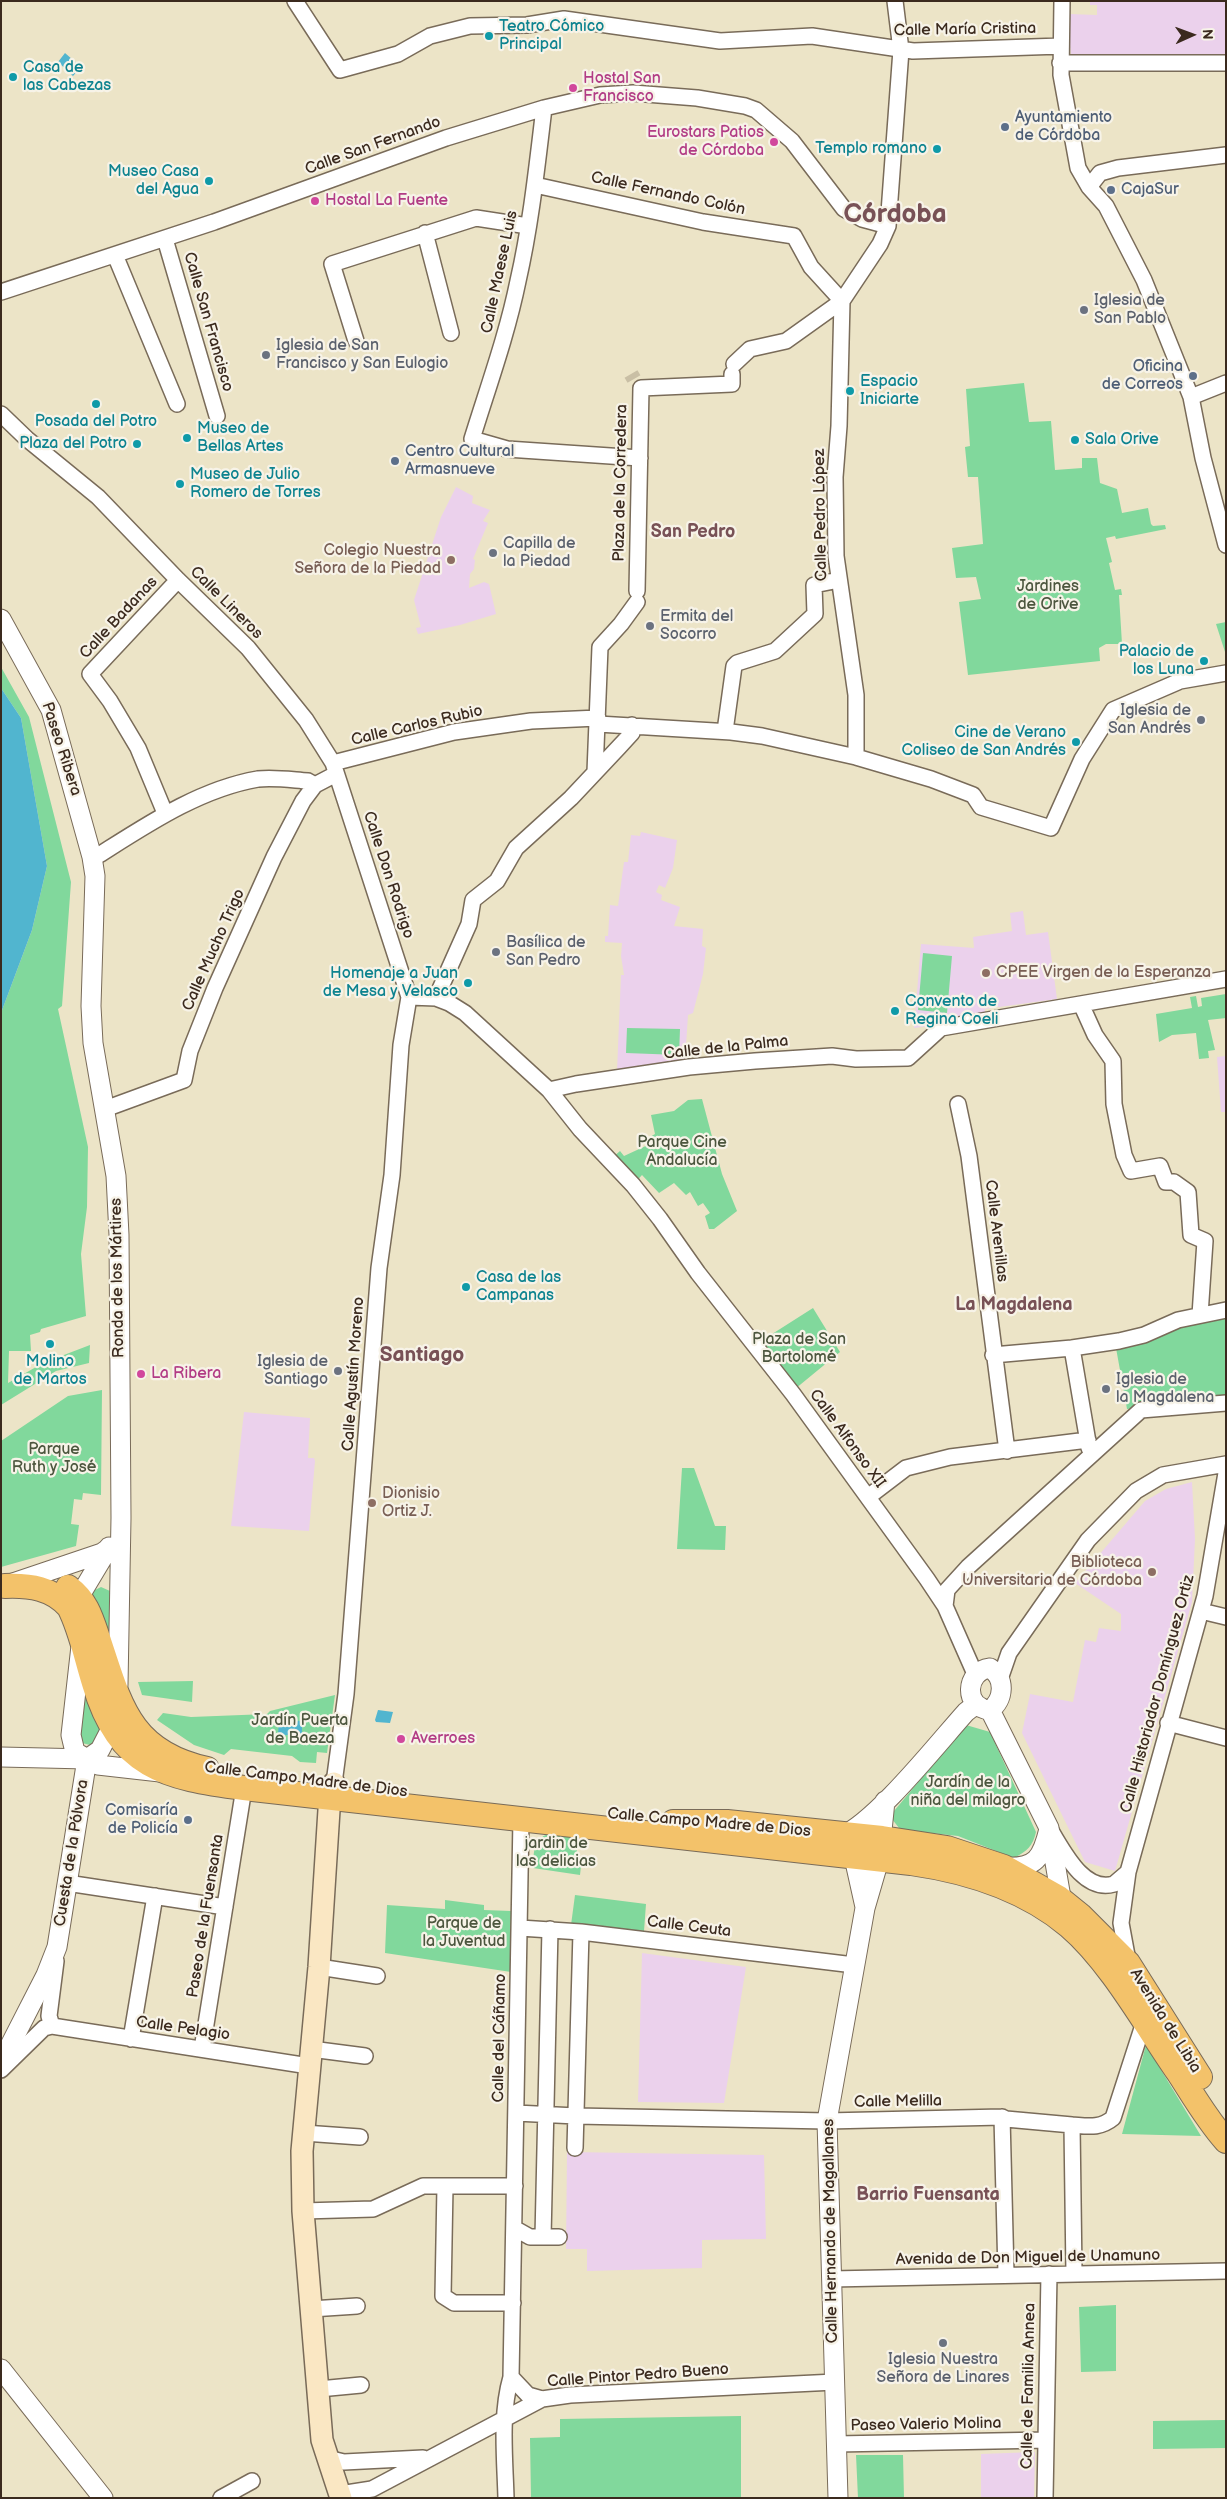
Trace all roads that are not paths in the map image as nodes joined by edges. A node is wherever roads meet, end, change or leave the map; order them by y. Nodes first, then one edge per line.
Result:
1 (295, 1) edge
2 (895, 1) edge
3 (1062, 1) edge
4 (1060, 46) junction
5 (901, 50) junction
6 (1060, 63) junction
7 (1226, 63) edge
8 (544, 108) junction
9 (1226, 155) edge
10 (535, 185) junction
11 (1089, 187) junction
12 (528, 226) junction
13 (888, 226) junction
14 (425, 233) junction
15 (165, 238) junction
16 (115, 254) junction
17 (1, 292) edge
18 (842, 301) junction
19 (451, 333) dead end
20 (356, 341) dead end
21 (1226, 382) edge
22 (1191, 397) junction
23 (177, 404) dead end
24 (1, 414) edge
25 (217, 416) dead end
26 (640, 458) junction
27 (1226, 545) edge
28 (178, 580) junction
29 (839, 580) junction
30 (1, 619) edge
31 (1226, 673) edge
32 (598, 721) junction
33 (632, 725) junction
34 (725, 731) junction
35 (856, 757) junction
36 (334, 768) junction
37 (595, 772) junction
38 (315, 785) junction
39 (165, 813) junction
40 (92, 857) junction
41 (1226, 979) edge
42 (409, 997) junction
43 (436, 998) junction
44 (1074, 1006) junction
45 (549, 1090) junction
46 (958, 1104) dead end
47 (105, 1109) junction
48 (1226, 1310) edge
49 (1200, 1315) junction
50 (1072, 1348) junction
51 (993, 1355) junction
52 (1226, 1403) edge
53 (1089, 1447) junction
54 (1006, 1451) junction
55 (1226, 1464) edge
56 (1226, 1474) edge
57 (868, 1497) junction
58 (121, 1518) junction
59 (109, 1548) junction
60 (3, 1586) edge
61 (118, 1593) junction
62 (78, 1598) junction
63 (945, 1606) junction
64 (1201, 1611) junction
65 (1226, 1617) edge
66 (82, 1642) junction
67 (988, 1674) junction
68 (119, 1701) junction
69 (982, 1708) junction
70 (1168, 1723) junction
71 (113, 1728) junction
72 (1226, 1738) edge
73 (1, 1758) edge
74 (86, 1759) junction
75 (164, 1773) junction
76 (244, 1788) junction
77 (332, 1790) junction
78 (886, 1801) junction
79 (521, 1819) junction
80 (1049, 1828) junction
81 (840, 1841) junction
82 (880, 1849) junction
83 (1004, 1867) junction
84 (1128, 1872) junction
85 (67, 1883) junction
86 (155, 1896) junction
87 (1059, 1898) junction
88 (225, 1907) junction
89 (865, 1908) junction
90 (1068, 1926) junction
91 (520, 1928) junction
92 (550, 1929) junction
93 (581, 1932) junction
94 (58, 1947) junction
95 (320, 1961) junction
96 (1128, 1963) junction
97 (854, 1966) junction
98 (377, 1976) dead end
99 (1144, 2022) junction
100 (52, 2026) junction
101 (131, 2039) junction
102 (202, 2050) junction
103 (365, 2056) dead end
104 (310, 2058) junction
105 (1, 2063) edge
106 (1, 2070) edge
107 (516, 2113) junction
108 (546, 2114) junction
109 (1226, 2114) edge
110 (576, 2116) junction
111 (1002, 2117) junction
112 (827, 2121) junction
113 (1072, 2125) junction
114 (304, 2134) junction
115 (360, 2137) dead end
116 (1226, 2141) edge
117 (575, 2148) dead end
118 (445, 2186) junction
119 (515, 2186) junction
120 (304, 2211) junction
121 (514, 2228) junction
122 (543, 2237) junction
123 (559, 2237) dead end
124 (1226, 2271) edge
125 (1006, 2274) junction
126 (1048, 2274) junction
127 (1074, 2274) junction
128 (831, 2279) junction
129 (513, 2303) junction
130 (357, 2306) dead end
131 (311, 2310) junction
132 (1, 2370) edge
133 (511, 2377) junction
134 (835, 2382) junction
135 (361, 2386) dead end
136 (319, 2389) junction
137 (542, 2399) junction
138 (506, 2417) junction
139 (1046, 2440) junction
140 (836, 2444) junction
141 (327, 2458) junction
142 (427, 2458) junction
143 (252, 2481) dead end
144 (372, 2493) edge
145 (341, 2496) edge
146 (103, 2498) edge
147 (220, 2498) edge
148 (506, 2498) edge
149 (838, 2498) edge
150 (1045, 2498) edge

1 - 5 street, Calle María Cristina
2 - 5 street
3 - 4 street
4 - 5 street, Calle María Cristina
4 - 6 street
5 - 13 street
6 - 7 street
6 - 11 street
8 - 10 street, Calle Maese Luis
8 - 13 street, Calle San Fernando
8 - 15 street, Calle San Fernando
9 - 11 street
10 - 12 street, Calle Maese Luis
10 - 18 street, Calle Fernando Colón
11 - 22 street
12 - 14 street
12 - 26 street, Calle Maese Luis
13 - 18 street
14 - 19 street
14 - 20 street
15 - 16 street, Calle San Fernando
15 - 25 street, Calle San Francisco
16 - 17 street, Calle San Fernando
16 - 23 street
18 - 26 street, Plaza de la Corredera
18 - 29 street, Calle Pedro López
21 - 22 street
22 - 27 street
24 - 28 street, Calle Lineros
26 - 32 street, Plaza de la Corredera
28 - 36 street, Calle Lineros
28 - 39 street, Calle Badanas
29 - 34 street
29 - 35 street, Calle Pedro López
30 - 40 street, Paseo Ribera
31 - 35 street, Calle Carlos Rubio
32 - 33 street, Calle Carlos Rubio
32 - 36 street, Calle Carlos Rubio
32 - 37 street
33 - 34 street, Calle Carlos Rubio
33 - 37 street
34 - 35 street, Calle Carlos Rubio
36 - 38 street, Calle Mucho Trigo
36 - 42 street, Calle Don Rodrigo
37 - 43 street
38 - 39 street
38 - 47 street, Calle Mucho Trigo
39 - 40 street
40 - 47 street, Ronda de los Mártires
41 - 44 street
42 - 43 street
42 - 77 street, Calle Agustín Moreno
43 - 45 street, Calle Alfonso XII
44 - 45 street, Calle de la Palma
44 - 49 street
45 - 57 street, Calle Alfonso XII
46 - 51 street, Calle Arenillas
47 - 58 street, Ronda de los Mártires
48 - 49 street
49 - 50 street
50 - 51 street
50 - 53 street
51 - 54 street, Calle Arenillas
52 - 53 street
53 - 54 street
53 - 63 street
54 - 57 street
55 - 67 street
56 - 64 street, Calle Historiador Domínguez Ortiz
57 - 63 street, Calle Alfonso XII
58 - 59 street
58 - 61 street, Ronda de los Mártires
59 - 60 street
59 - 62 street
60 - 62 main road, Calle Campo Madre de Dios
61 - 62 street
61 - 68 street, Ronda de los Mártires
62 - 66 main road, Calle Campo Madre de Dios
62 - 68 main road, Calle Campo Madre de Dios
63 - 67 street, Calle Alfonso XII
64 - 65 street
64 - 70 street, Calle Historiador Domínguez Ortiz
66 - 71 main road, Calle Campo Madre de Dios
66 - 74 street
67 - 69 street
67 - 69 street
68 - 71 street, Ronda de los Mártires
68 - 77 main road, Calle Campo Madre de Dios
69 - 78 street
69 - 80 street
70 - 72 street
70 - 84 street, Calle Historiador Domínguez Ortiz
71 - 74 street, Ronda de los Mártires
71 - 75 main road, Calle Campo Madre de Dios
73 - 74 street, Calle Campo Madre de Dios
74 - 75 street, Calle Campo Madre de Dios
74 - 85 street, Cuesta de la Pólvora
75 - 76 main road, Calle Campo Madre de Dios
76 - 77 main road, Calle Campo Madre de Dios
76 - 88 street, Paseo de la Fuensanta
77 - 79 main road, Calle Campo Madre de Dios
77 - 81 main road, Calle Campo Madre de Dios
77 - 95 main road
78 - 81 street
78 - 82 street, Calle Hernando de Magallanes
79 - 81 main road, Calle Campo Madre de Dios
79 - 91 street, Calle del Cáñamo
80 - 83 street
80 - 84 street
80 - 87 street
81 - 82 main road, Calle Campo Madre de Dios
81 - 89 street, Calle Hernando de Magallanes
82 - 83 main road, Avenida de Libia
82 - 89 street, Calle Hernando de Magallanes
82 - 90 main road, Avenida de Libia
83 - 87 main road, Avenida de Libia
84 - 96 street, Calle Historiador Domínguez Ortiz
85 - 86 street
85 - 94 street, Cuesta de la Pólvora
86 - 88 street
86 - 101 street
87 - 90 street
87 - 96 main road, Avenida de Libia
88 - 102 street, Paseo de la Fuensanta
89 - 97 street, Calle Hernando de Magallanes
90 - 99 main road, Avenida de Libia
91 - 92 street, Calle Ceuta
91 - 107 street, Calle del Cáñamo
92 - 93 street, Calle Ceuta
92 - 108 street
93 - 97 street, Calle Ceuta
93 - 110 street
94 - 100 street, Cuesta de la Pólvora
94 - 105 street, Cuesta de la Pólvora
95 - 98 street
95 - 104 main road
96 - 109 main road, Avenida de Libia
97 - 112 street, Calle Hernando de Magallanes
99 - 113 street, Calle Melilla
99 - 116 main road, Avenida de Libia
100 - 101 street, Calle Pelagio
100 - 106 street
101 - 102 street, Calle Pelagio
102 - 104 street, Calle Pelagio
103 - 104 street, Calle Pelagio
104 - 114 main road
107 - 108 street, Calle Melilla
107 - 119 street, Calle del Cáñamo
108 - 110 street, Calle Melilla
108 - 122 street
110 - 112 street, Calle Melilla
110 - 117 street
111 - 112 street, Calle Melilla
111 - 113 street, Calle Melilla
111 - 125 street
112 - 128 street, Calle Hernando de Magallanes
113 - 127 street
114 - 115 street
114 - 120 main road
118 - 119 street
118 - 120 street
118 - 129 street
119 - 121 street, Calle del Cáñamo
120 - 131 main road
121 - 122 street
121 - 129 street, Calle del Cáñamo
122 - 123 street
124 - 127 street, Avenida de Don Miguel de Unamuno
125 - 126 street, Avenida de Don Miguel de Unamuno
125 - 128 street, Avenida de Don Miguel de Unamuno
126 - 127 street, Avenida de Don Miguel de Unamuno
126 - 139 street, Calle de Familia Annea
128 - 134 street, Calle Hernando de Magallanes
129 - 133 street, Calle del Cáñamo
130 - 131 street
131 - 136 main road
132 - 146 street
133 - 137 street
133 - 138 street, Calle del Cáñamo
134 - 137 street, Calle Pintor Pedro Bueno
134 - 140 street, Calle Hernando de Magallanes
135 - 136 street
136 - 141 main road
137 - 138 street, Calle Pintor Pedro Bueno
138 - 142 street, Calle Pintor Pedro Bueno
138 - 148 street, Calle del Cáñamo
139 - 140 street, Paseo Valerio Molina
139 - 150 street, Calle de Familia Annea
140 - 149 street, Calle Hernando de Magallanes
141 - 142 street, Calle Pintor Pedro Bueno
141 - 145 main road
142 - 144 street, Calle Pintor Pedro Bueno
143 - 147 street
144 - 145 street, Calle Pintor Pedro Bueno

